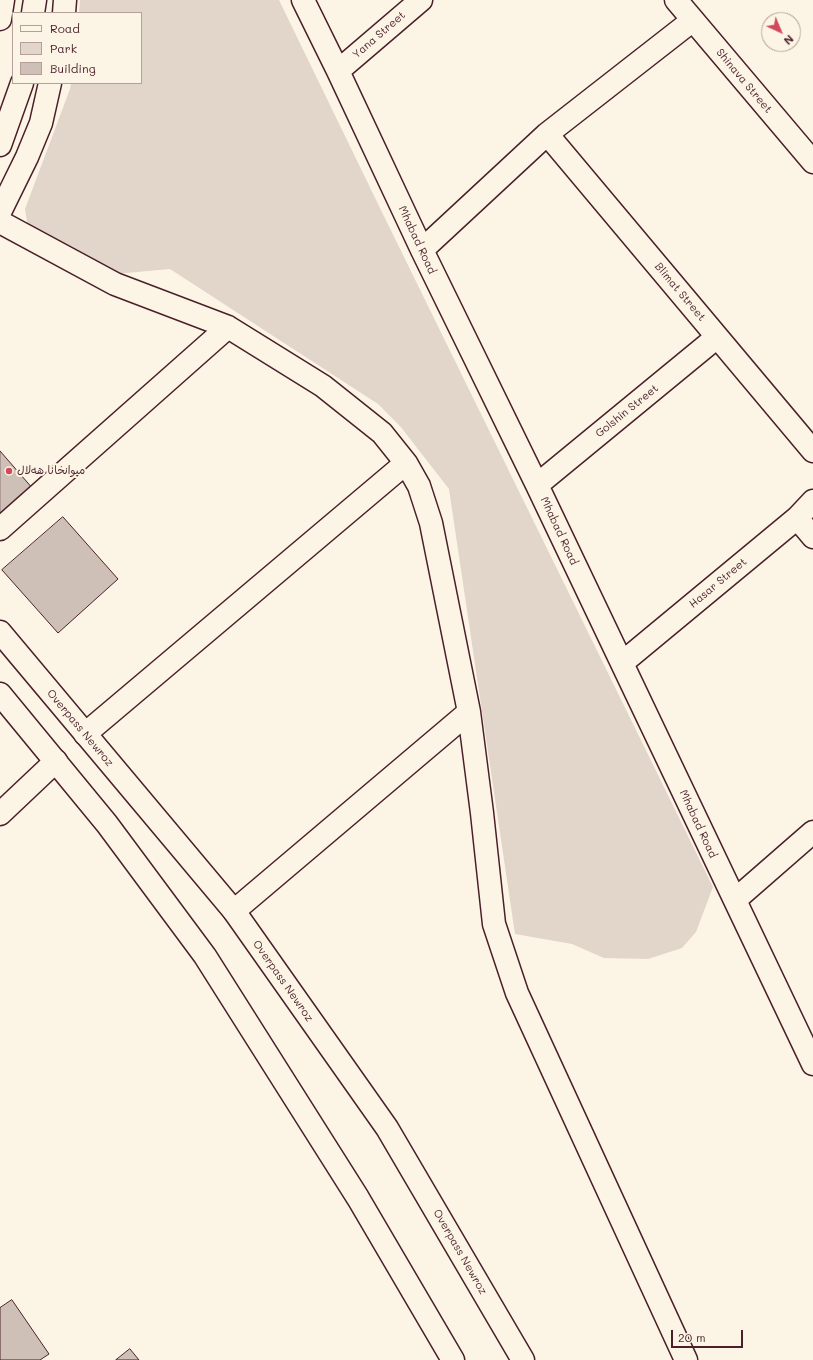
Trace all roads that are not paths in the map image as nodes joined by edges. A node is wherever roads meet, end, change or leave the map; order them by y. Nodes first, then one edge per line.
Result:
1 (3, 0) edge
2 (35, 0) edge
3 (65, 0) edge
4 (303, 0) edge
5 (421, 0) edge
6 (676, 0) edge
7 (33, 12) edge
8 (64, 12) edge
9 (0, 20) edge
10 (693, 20) junction
11 (338, 71) junction
12 (22, 84) edge
13 (50, 84) edge
14 (547, 134) junction
15 (0, 145) edge
16 (813, 162) edge
17 (0, 212) edge
18 (0, 222) edge
19 (422, 250) junction
20 (228, 327) junction
21 (717, 337) junction
22 (813, 451) edge
23 (406, 463) junction
24 (537, 485) junction
25 (813, 501) edge
26 (797, 518) junction
27 (0, 529) edge
28 (813, 537) edge
29 (0, 632) edge
30 (622, 663) junction
31 (0, 694) edge
32 (469, 712) junction
33 (85, 734) junction
34 (56, 761) junction
35 (0, 814) edge
36 (813, 832) edge
37 (735, 900) junction
38 (234, 911) junction
39 (813, 1064) edge
40 (453, 1360) edge
41 (523, 1360) edge
42 (686, 1360) edge

1 - 9 street
2 - 7 street
3 - 8 street
4 - 11 street, Mhabad Road
5 - 11 street, Yana Street
6 - 10 street, Shinava Street
10 - 14 street
10 - 16 street, Shinava Street
11 - 19 street, Mhabad Road
12 - 15 street
13 - 17 street
14 - 19 street
14 - 21 street, Blimat Street
18 - 20 street
19 - 24 street, Mhabad Road
20 - 23 street
20 - 27 street
21 - 22 street, Blimat Street
21 - 24 street, Golshin Street
23 - 32 street
23 - 33 street
24 - 30 street, Mhabad Road
25 - 26 street, Hasar Street
26 - 28 street
26 - 30 street, Hasar Street
29 - 33 street, Overpass Newroz
30 - 37 street, Mhabad Road
31 - 34 street
32 - 38 street
32 - 42 street
33 - 38 street, Overpass Newroz
34 - 35 street
34 - 40 street
36 - 37 street
37 - 39 street, Mhabad Road
38 - 41 street, Overpass Newroz

